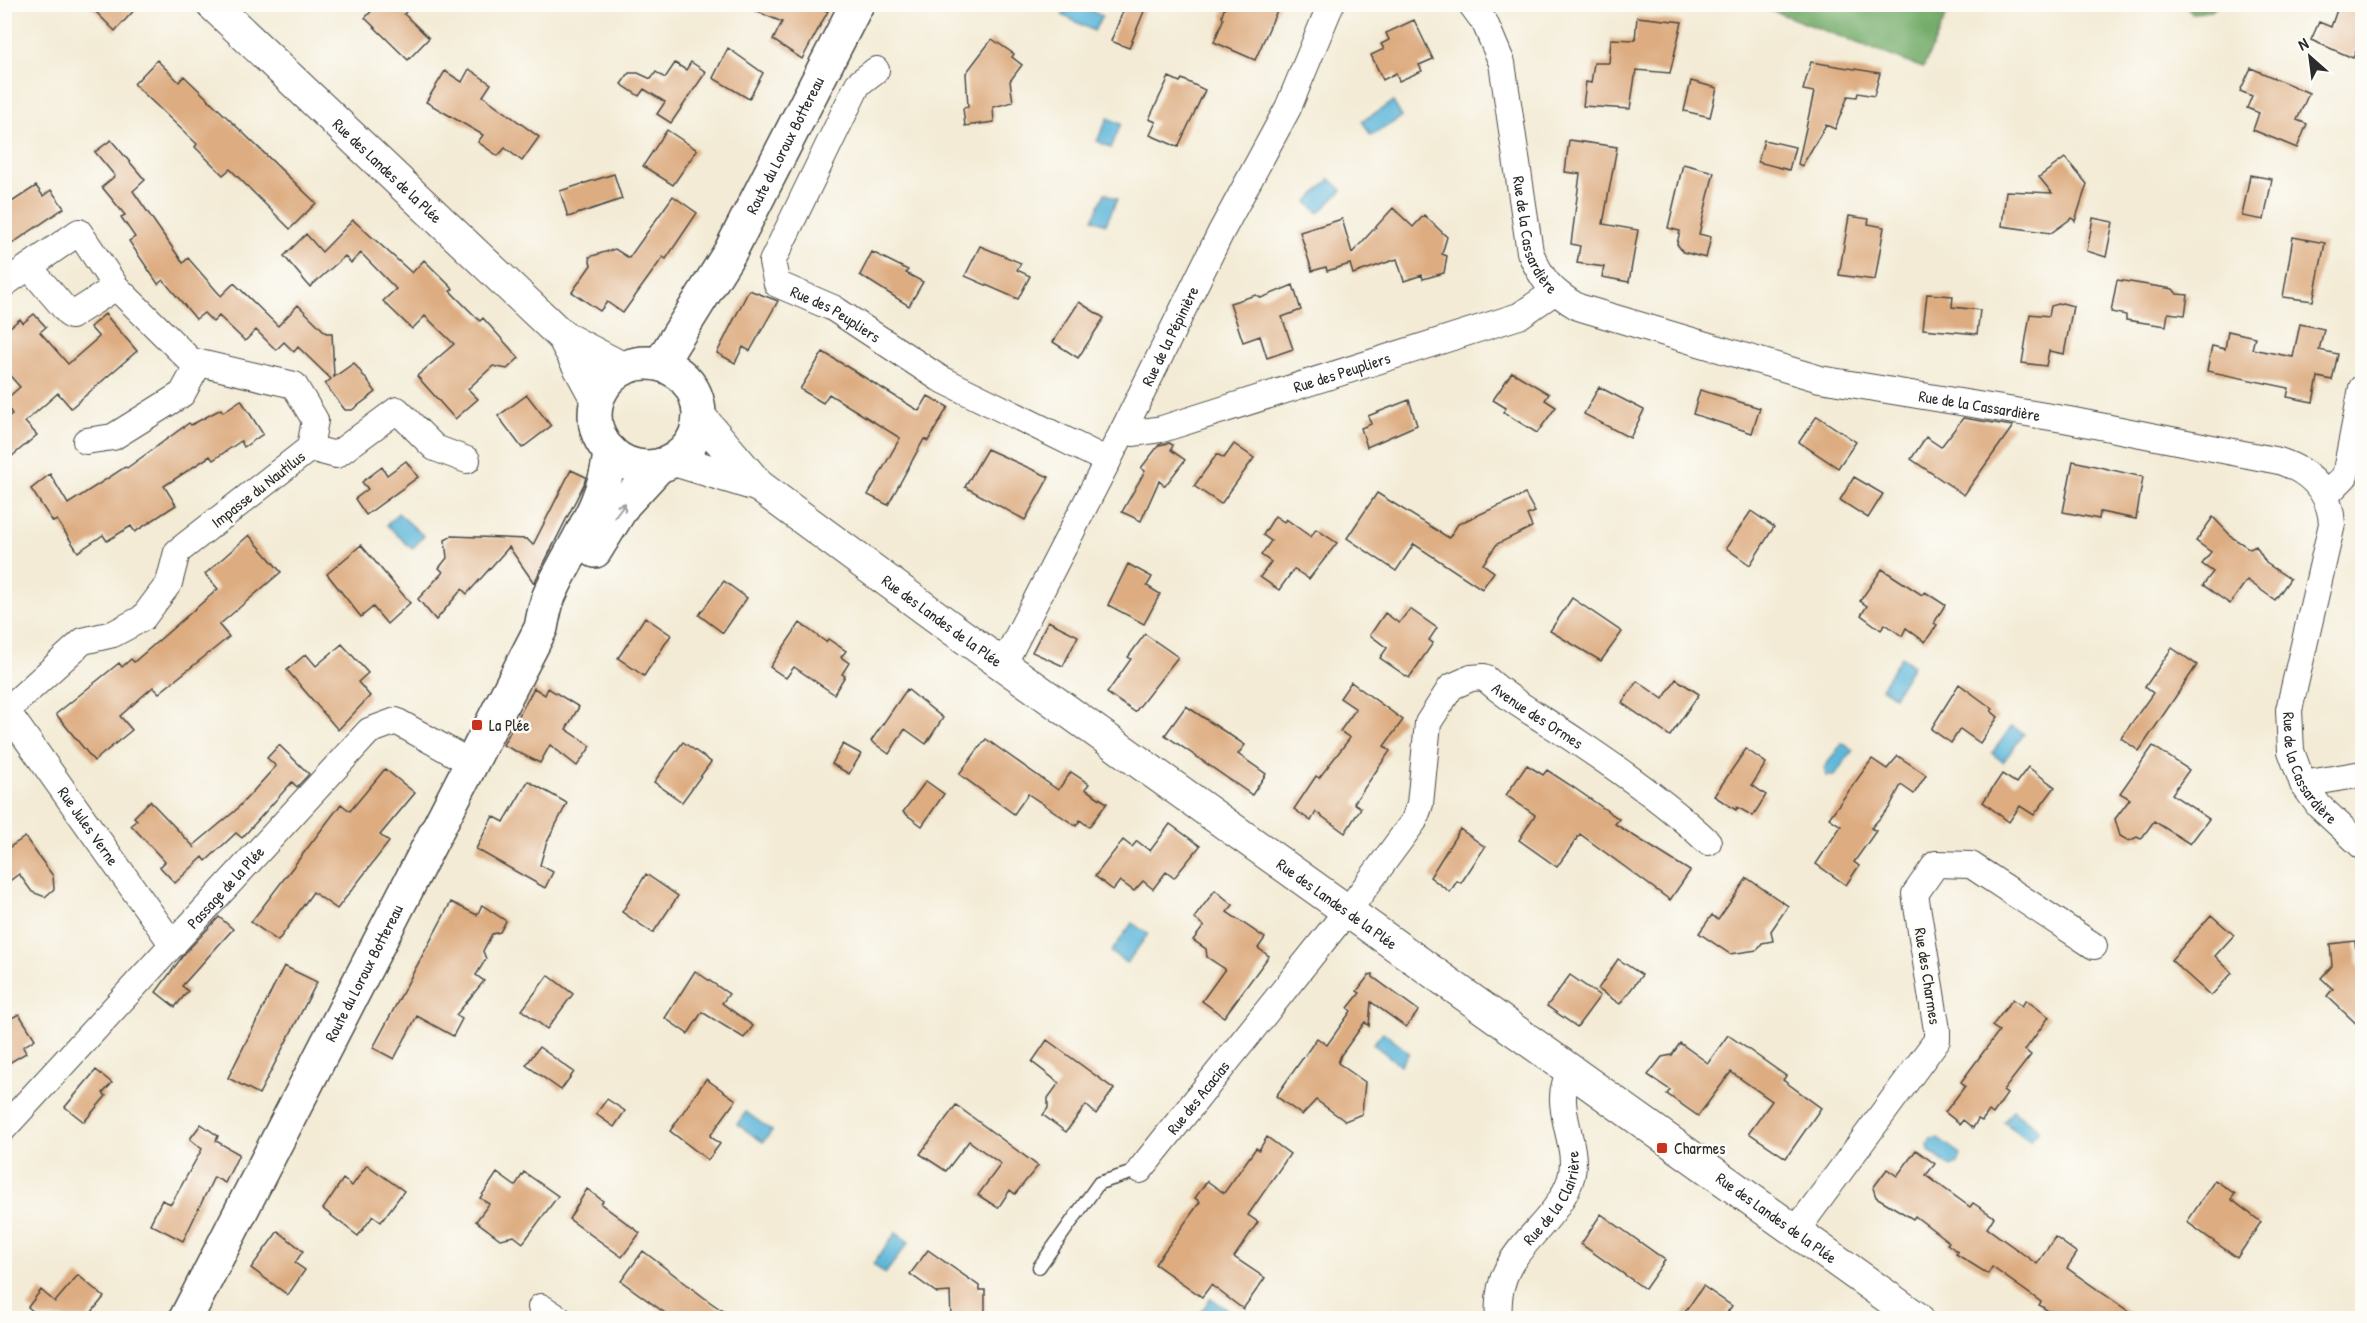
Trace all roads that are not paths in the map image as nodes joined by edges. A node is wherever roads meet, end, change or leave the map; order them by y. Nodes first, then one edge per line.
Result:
1 (212, 4) edge
2 (857, 4) edge
3 (1331, 4) edge
4 (1471, 4) edge
5 (876, 70) dead end
6 (29, 267) junction
7 (4, 284) edge
8 (116, 287) junction
9 (1554, 292) junction
10 (562, 337) junction
11 (199, 363) junction
12 (624, 369) junction
13 (670, 369) junction
14 (2362, 388) edge
15 (597, 400) junction
16 (700, 417) junction
17 (1124, 431) junction
18 (86, 441) dead end
19 (310, 448) junction
20 (610, 451) junction
21 (467, 460) dead end
22 (1108, 461) junction
23 (666, 463) junction
24 (759, 486) junction
25 (2326, 495) junction
26 (541, 628) junction
27 (1003, 665) junction
28 (6, 709) edge
29 (471, 763) junction
30 (2362, 774) edge
31 (2303, 784) junction
32 (1708, 842) dead end
33 (2362, 846) edge
34 (1347, 911) junction
35 (173, 945) junction
36 (2094, 946) dead end
37 (1572, 1070) junction
38 (4, 1128) edge
39 (1140, 1170) joint
40 (1795, 1232) junction
41 (1039, 1268) dead end
42 (186, 1318) edge
43 (1499, 1318) edge
44 (1917, 1318) edge

1 - 10 street, Rue des Landes de la Plée
2 - 13 main road, Route du Loroux Bottereau
3 - 17 street, Rue de la Pépinière
4 - 9 street, Rue de la Cassardière
5 - 22 street, Rue des Peupliers
6 - 7 street, Impasse du Nautilus
6 - 8 street
6 - 8 street, Impasse du Nautilus
8 - 11 street, Impasse du Nautilus
9 - 17 street, Rue des Peupliers
9 - 25 street, Rue de la Cassardière
10 - 12 street, Rue des Landes de la Plée
10 - 15 street, Rue des Landes de la Plée
11 - 18 street
11 - 19 street, Impasse du Nautilus
12 - 13 main road
12 - 15 main road
13 - 16 main road
14 - 25 street
15 - 20 main road
16 - 23 main road
16 - 24 street, Rue des Landes de la Plée
17 - 22 street, Rue de la Pépinière
19 - 21 street
19 - 28 street, Impasse du Nautilus
20 - 23 main road
20 - 26 main road
22 - 27 street, Rue de la Pépinière
23 - 24 street, Rue des Landes de la Plée
26 -> 23 main road
24 - 27 street, Rue des Landes de la Plée
25 - 31 street, Rue de la Cassardière
26 - 29 main road, Route du Loroux Bottereau
27 - 34 street, Rue des Landes de la Plée
28 - 35 street, Rue Jules Verne
29 - 35 street, Passage de la Plée
29 - 42 main road, Route du Loroux Bottereau
30 - 31 street
31 - 33 street, Rue de la Cassardière
32 - 34 street, Avenue des Ormes
34 - 37 street, Rue des Landes de la Plée
34 - 39 street, Rue des Acacias
35 - 38 street, Passage de la Plée
36 - 40 street, Rue des Charmes
37 - 40 street, Rue des Landes de la Plée
37 - 43 street, Rue de la Clairière
39 - 41 lane, Rue des Acacias
40 - 44 street, Rue des Landes de la Plée

